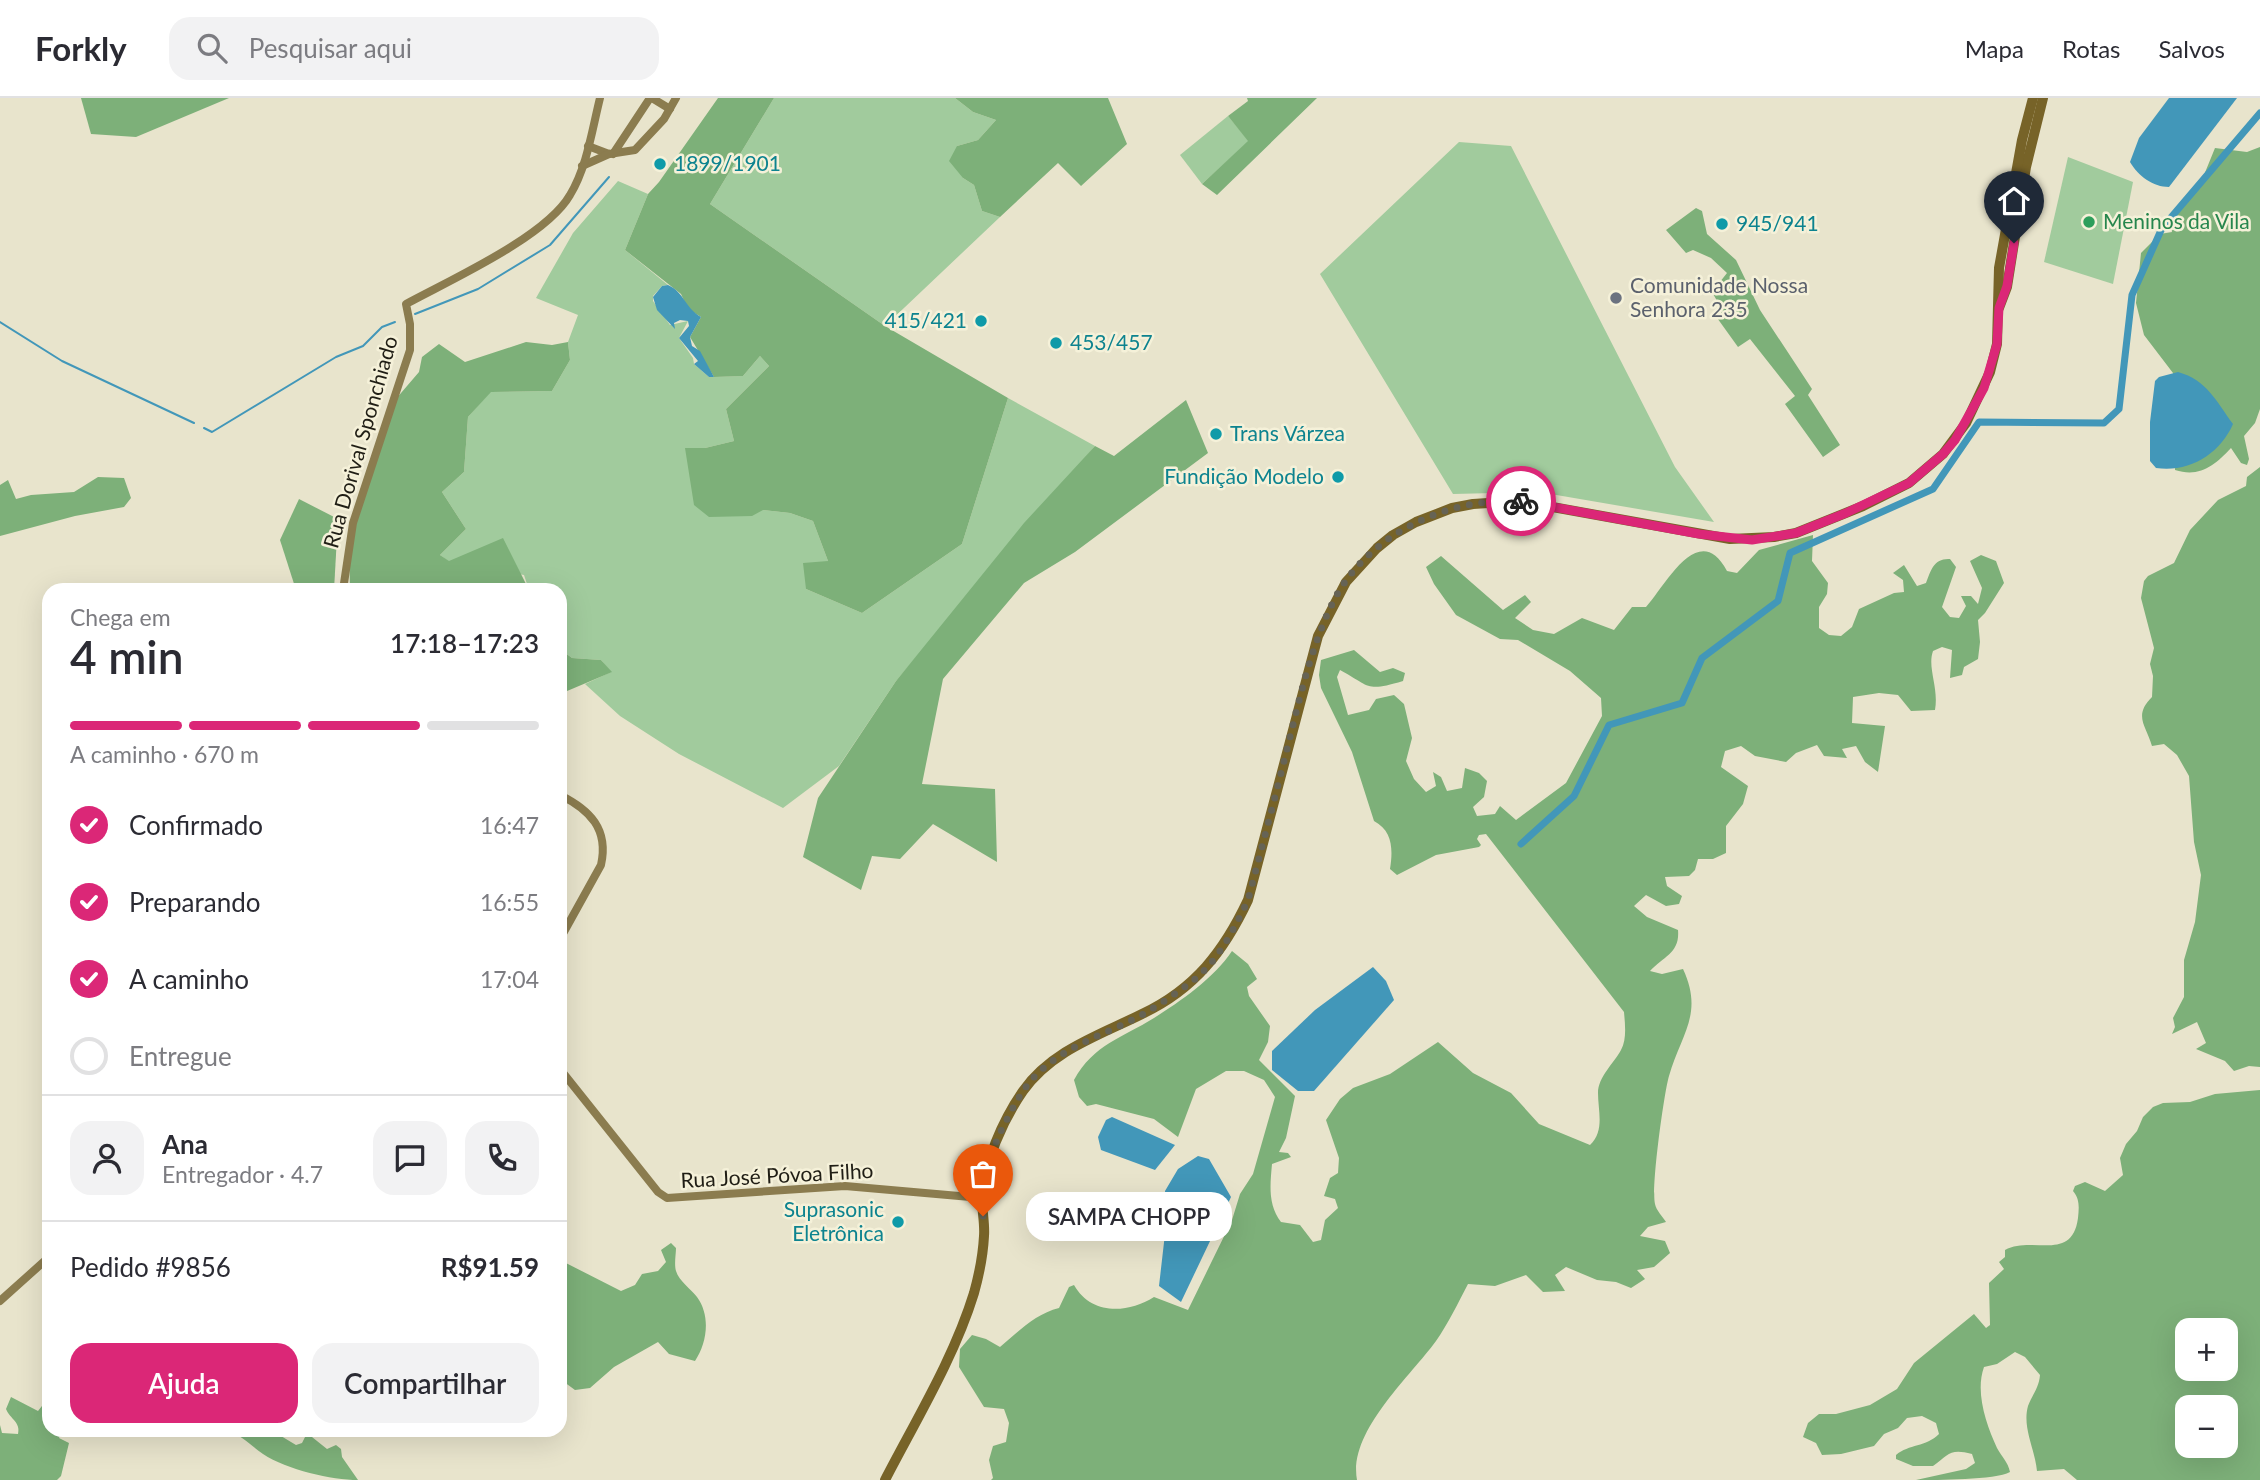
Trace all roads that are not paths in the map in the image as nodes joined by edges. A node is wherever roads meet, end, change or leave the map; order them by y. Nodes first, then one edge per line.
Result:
1 (600, 98) edge
2 (651, 98) edge
3 (676, 98) edge
4 (2034, 98) edge
5 (2043, 98) edge
6 (670, 109) junction
7 (588, 146) junction
8 (611, 154) junction
9 (582, 166) junction
10 (1999, 308) junction
11 (344, 583) edge
12 (567, 800) edge
13 (567, 926) edge
14 (567, 1078) edge
15 (982, 1198) junction
16 (42, 1263) edge
17 (0, 1301) edge
18 (885, 1480) edge

1 - 7 street
2 - 6 street
2 - 8 street
3 - 6 street
4 - 10 main road
5 - 10 main road
6 - 8 street
7 - 8 street
7 - 9 street
8 - 9 street
9 - 11 street, Rua Dorival Sponchiado
10 - 15 main road
12 - 13 street
14 - 15 street, Rua José Póvoa Filho
15 - 18 main road
16 - 17 street

